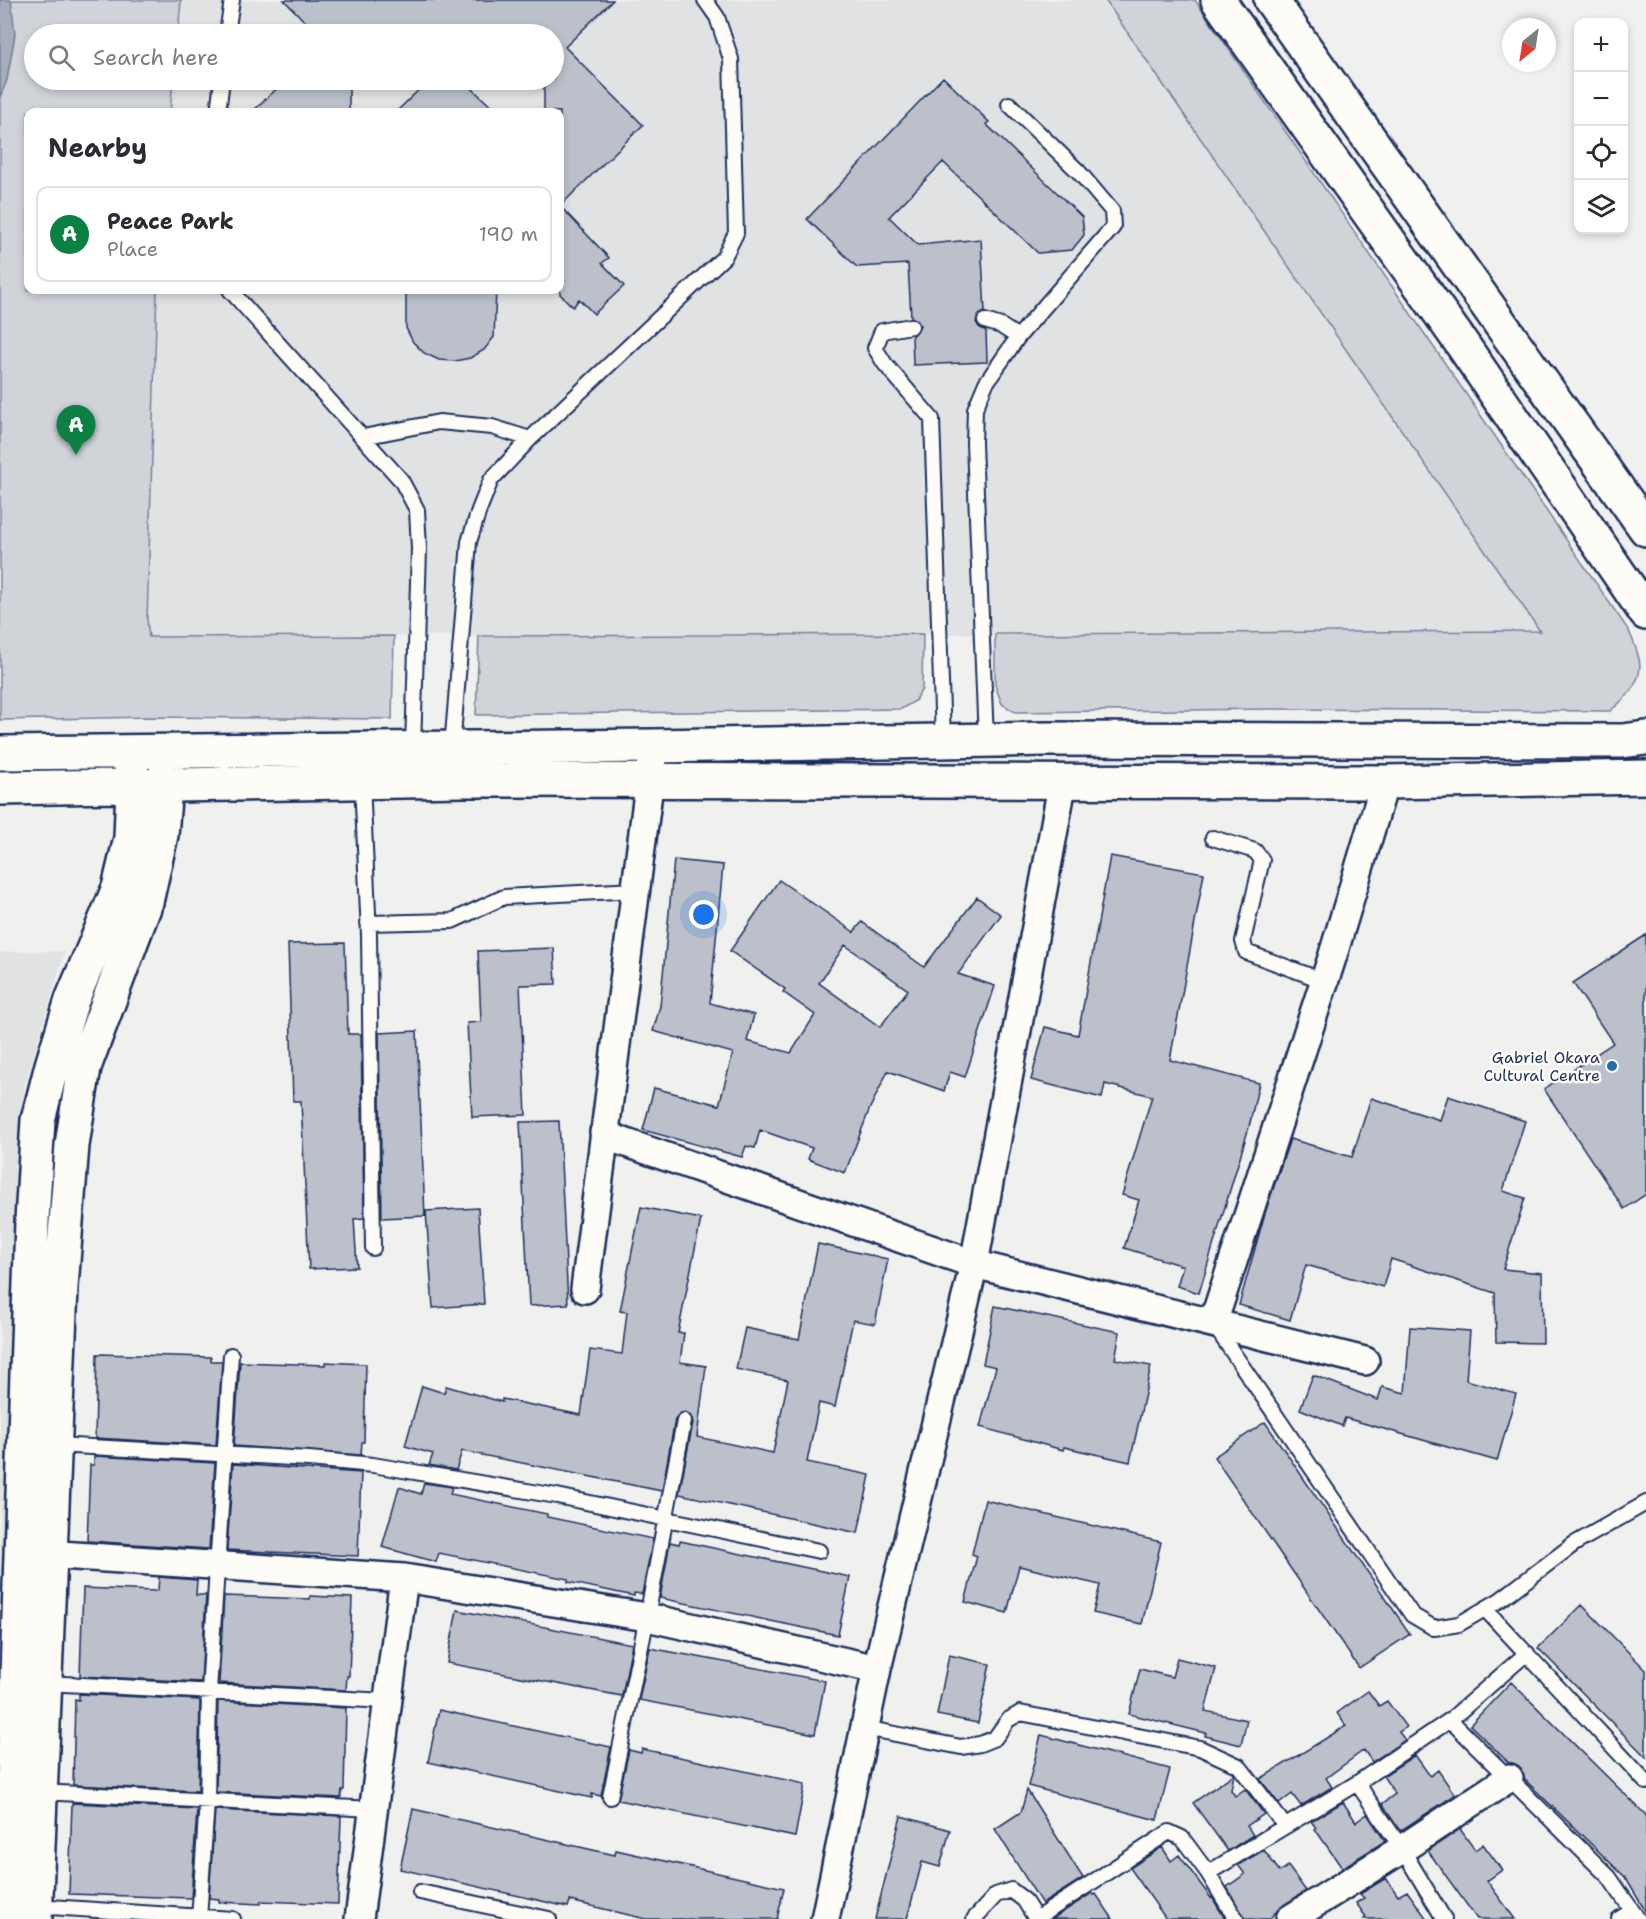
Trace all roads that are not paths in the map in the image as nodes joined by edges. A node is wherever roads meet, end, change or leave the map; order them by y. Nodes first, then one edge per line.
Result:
1 (232, 0) edge
2 (705, 0) edge
3 (1218, 0) edge
4 (1271, 0) edge
5 (228, 24) edge
6 (221, 90) edge
7 (1009, 104) dead end
8 (218, 108) edge
9 (234, 294) edge
10 (985, 321) dead end
11 (911, 326) dead end
12 (1018, 337) junction
13 (363, 437) junction
14 (530, 439) junction
15 (1646, 529) edge
16 (1646, 613) edge
17 (1646, 711) edge
18 (1634, 739) edge
19 (943, 740) junction
20 (986, 740) junction
21 (653, 746) junction
22 (452, 748) junction
23 (413, 749) junction
24 (167, 751) junction
25 (129, 752) junction
26 (0, 753) edge
27 (1646, 777) edge
28 (650, 780) junction
29 (1063, 780) junction
30 (362, 782) junction
31 (1385, 782) junction
32 (166, 785) junction
33 (133, 786) junction
34 (0, 788) edge
35 (1214, 838) dead end
36 (635, 890) junction
37 (368, 923) junction
38 (1324, 981) junction
39 (604, 1132) junction
40 (373, 1248) dead end
41 (974, 1264) junction
42 (585, 1289) dead end
43 (1213, 1323) junction
44 (231, 1355) dead end
45 (1365, 1361) dead end
46 (684, 1421) dead end
47 (55, 1445) junction
48 (225, 1455) junction
49 (1646, 1503) edge
50 (665, 1518) junction
51 (819, 1551) dead end
52 (36, 1553) junction
53 (218, 1566) junction
54 (404, 1578) junction
55 (1485, 1609) junction
56 (647, 1617) junction
57 (1527, 1653) junction
58 (877, 1669) junction
59 (45, 1683) junction
60 (209, 1692) junction
61 (387, 1701) junction
62 (1450, 1720) junction
63 (865, 1728) junction
64 (1509, 1778) junction
65 (1646, 1782) edge
66 (1357, 1783) junction
67 (40, 1792) junction
68 (610, 1797) dead end
69 (207, 1800) junction
70 (373, 1809) junction
71 (1285, 1826) junction
72 (1402, 1849) junction
73 (1208, 1873) junction
74 (420, 1892) dead end
75 (26, 1915) edge
76 (1635, 1915) edge
77 (199, 1918) edge
78 (233, 1919) edge
79 (359, 1919) edge
80 (549, 1919) edge
81 (825, 1919) edge
82 (974, 1919) edge
83 (1036, 1919) edge
84 (1236, 1919) edge
85 (1290, 1919) edge
86 (1444, 1919) edge
87 (1619, 1919) edge

1 - 5 lane
2 - 14 lane
3 - 16 main road
4 - 15 main road
6 - 8 lane
7 - 12 lane
9 - 13 lane
10 - 12 lane
11 - 19 lane
12 - 20 lane
13 - 14 lane
13 - 23 lane
14 - 22 lane
17 - 18 main road
18 - 20 main road
19 - 20 main road
19 - 21 main road
21 - 22 main road
21 - 28 street
22 - 23 main road
23 - 24 main road
24 - 25 main road
24 - 32 main road
25 - 26 main road
25 - 33 main road
27 - 31 main road
28 - 29 main road
28 - 30 main road
28 - 36 street
29 - 31 main road
29 - 41 street
30 - 32 main road
30 - 37 lane
31 - 38 street
32 - 33 main road
32 - 47 main road
33 - 34 main road
33 - 52 main road
35 - 38 lane
36 - 37 lane
36 - 39 street
37 - 40 lane
38 - 43 street
39 - 41 street
39 - 42 street
41 - 43 street
41 - 58 street
43 - 45 street
43 - 55 lane
44 - 48 lane
46 - 50 lane
47 - 48 lane
47 - 52 main road
48 - 50 lane
48 - 53 lane
49 - 55 lane
50 - 51 lane
50 - 56 lane
52 - 53 street
52 - 59 main road
52 - 75 main road
53 - 54 street
53 - 60 lane
54 - 56 street
54 - 61 street
55 - 57 lane
56 - 58 street
56 - 68 lane
57 - 62 lane
57 - 65 lane
58 - 63 street
59 - 60 lane
59 - 67 main road
60 - 61 lane
60 - 69 lane
61 - 70 street
62 - 64 lane
62 - 66 lane
63 - 71 lane
63 - 81 street
64 - 72 street
64 - 76 lane
66 - 71 lane
66 - 72 lane
67 - 69 lane
67 - 75 main road
69 - 70 lane
69 - 77 lane
70 - 79 street
71 - 73 lane
72 - 85 street
72 - 86 lane
73 - 83 lane
73 - 84 lane
74 - 80 lane
75 - 77 lane
76 - 87 lane
77 - 78 lane
82 - 83 lane

